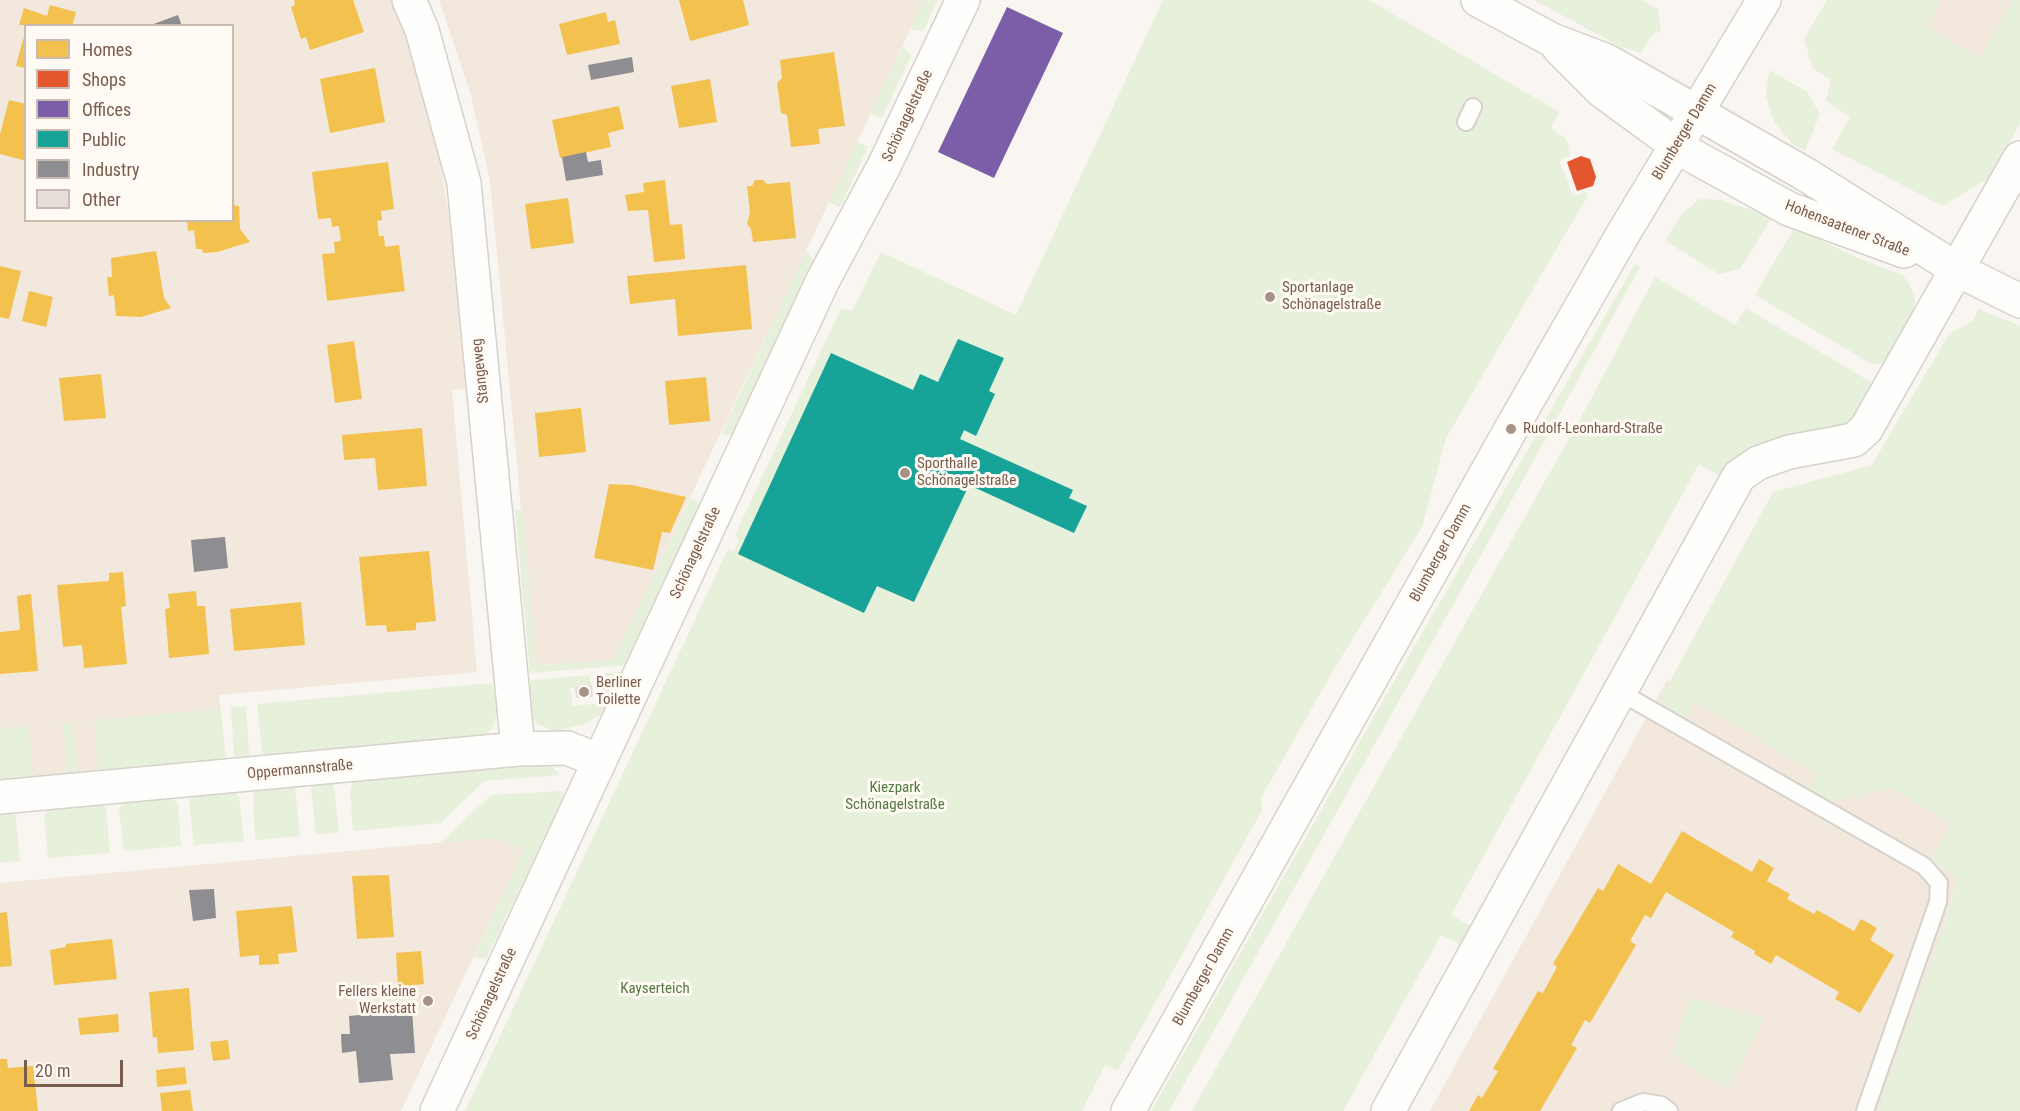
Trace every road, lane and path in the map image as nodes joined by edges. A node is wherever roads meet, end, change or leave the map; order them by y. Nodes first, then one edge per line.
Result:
1 (410, 0) edge
2 (963, 0) edge
3 (1478, 0) edge
4 (1764, 0) edge
5 (1552, 40) junction
6 (1473, 107) dead end
7 (1697, 112) junction
8 (1466, 122) dead end
9 (1676, 146) junction
10 (2020, 158) edge
11 (1958, 270) junction
12 (2020, 301) edge
13 (1618, 691) junction
14 (518, 749) junction
15 (598, 760) junction
16 (0, 797) edge
17 (437, 1111) edge
18 (1128, 1111) edge
19 (1388, 1111) edge
20 (1621, 1111) edge
21 (1669, 1111) edge
22 (1865, 1111) edge

1 - 14 street, Stangeweg
2 - 15 street, Schönagelstraße
3 - 5 street
4 - 7 street, Blumberger Damm
5 - 7 street
5 - 9 street
6 - 8 lane
7 - 9 street, Blumberger Damm
7 - 11 street, Hohensaatener Straße
9 - 11 street, Hohensaatener Straße
9 - 18 street, Blumberger Damm
10 - 11 street
11 - 12 street, Hohensaatener Straße
11 - 13 street
13 - 19 street
13 - 22 lane
14 - 15 street, Oppermannstraße
14 - 16 street, Oppermannstraße
15 - 17 street, Schönagelstraße
20 - 21 lane

